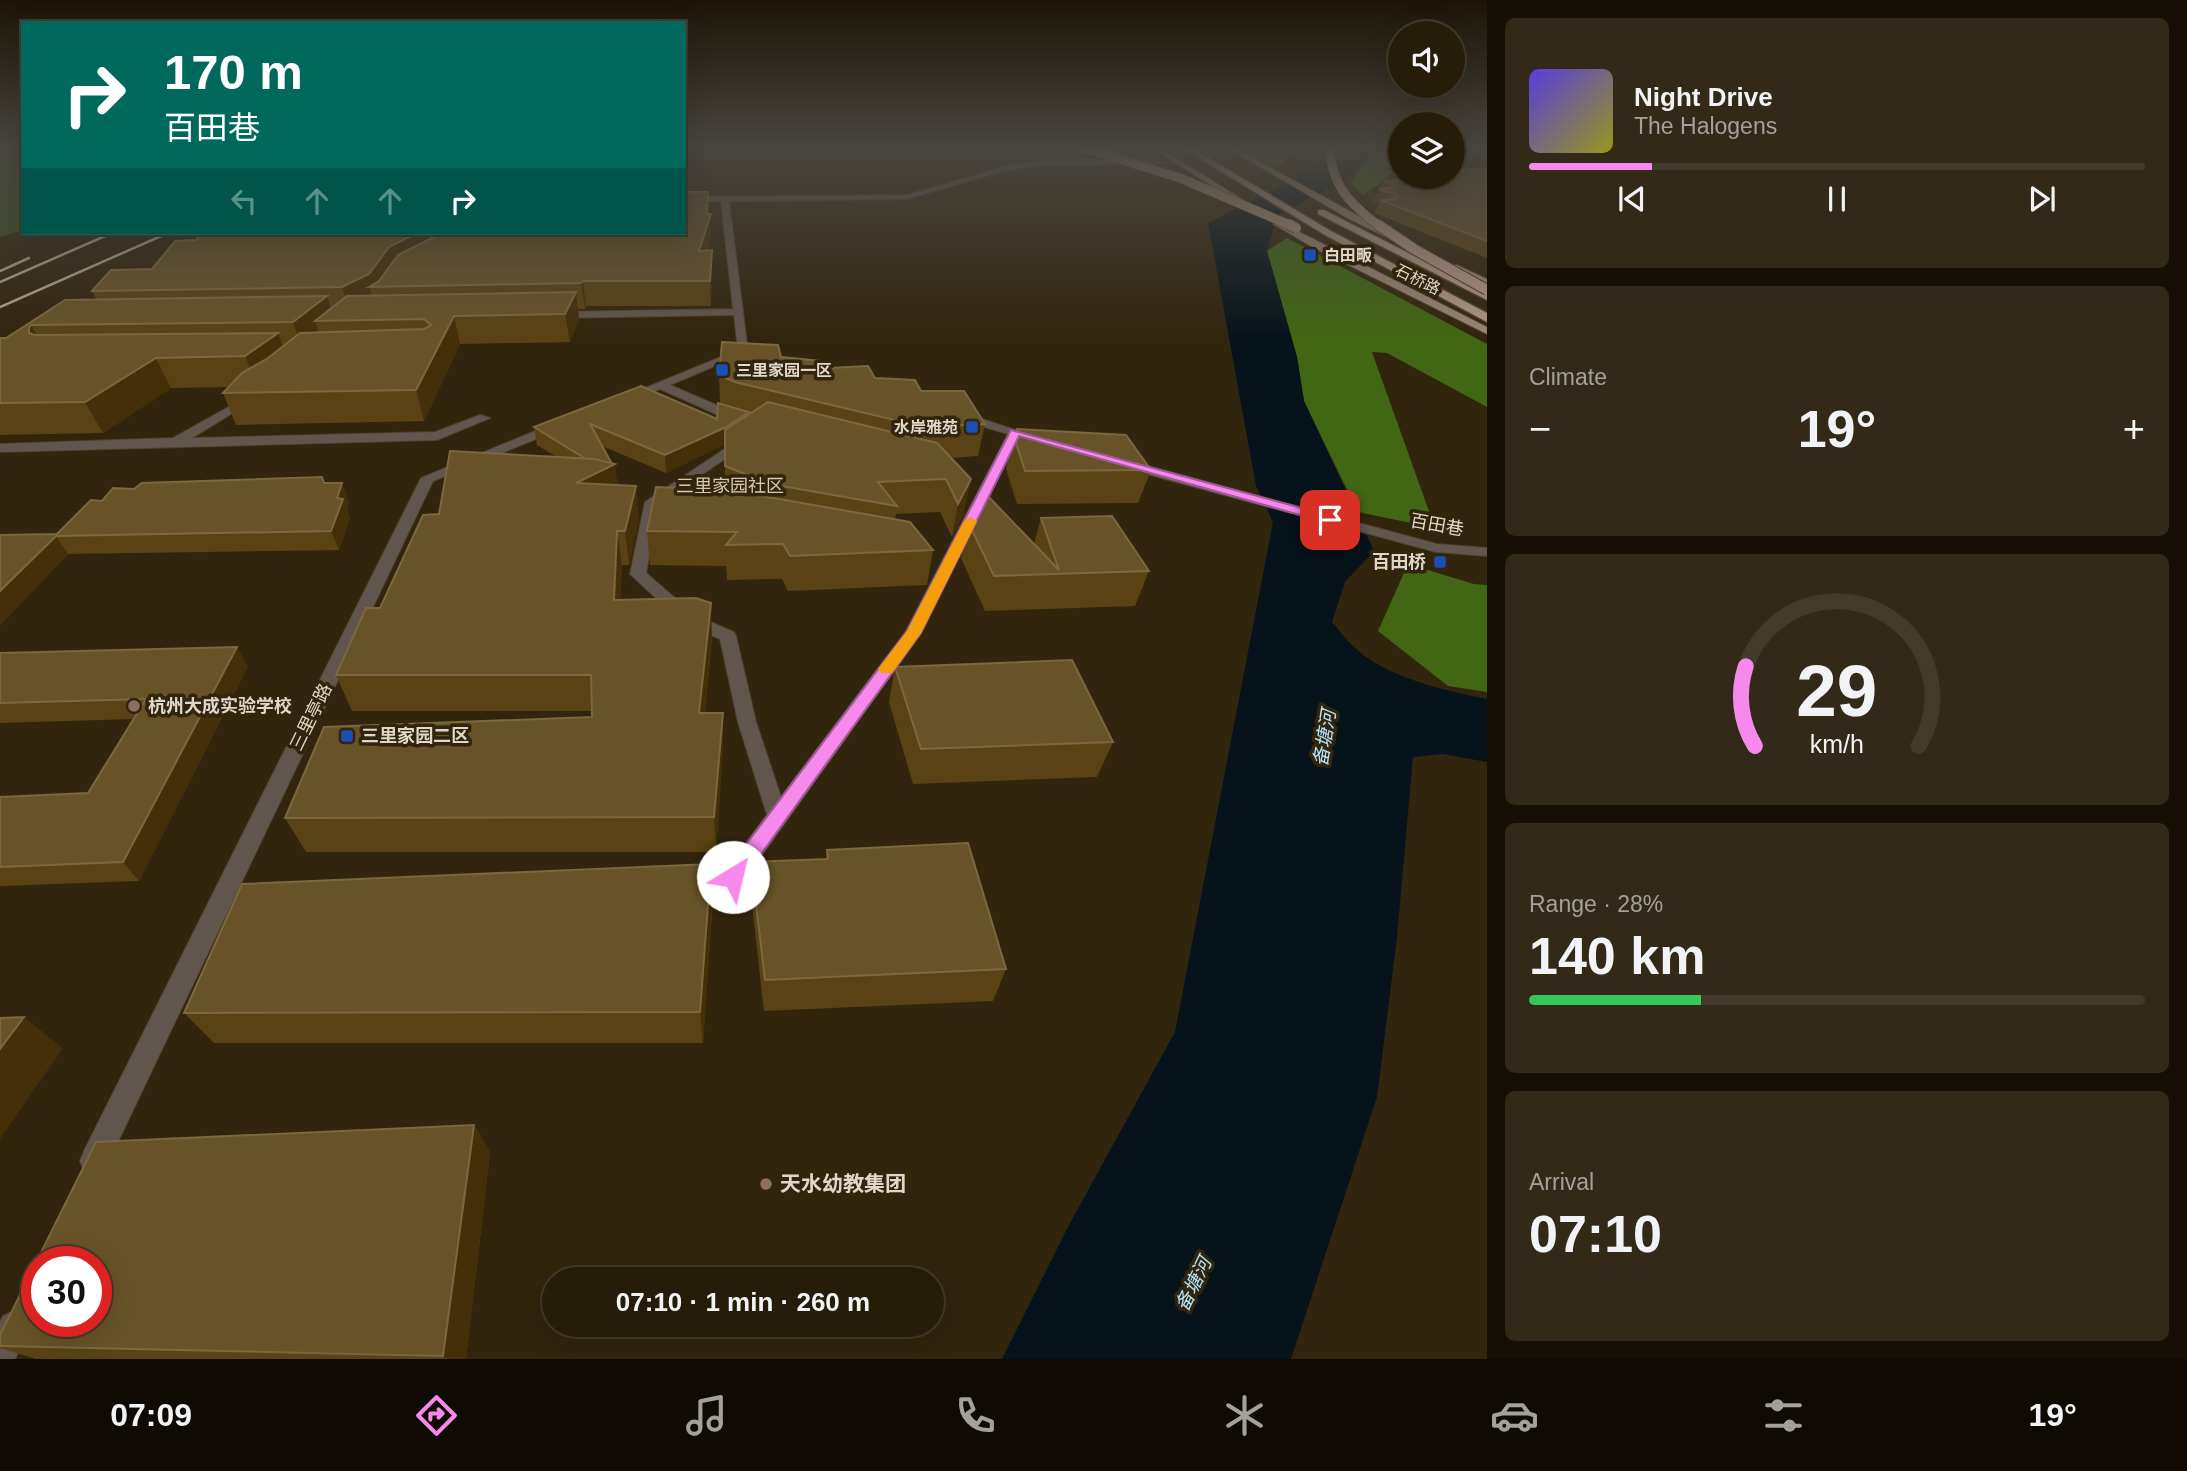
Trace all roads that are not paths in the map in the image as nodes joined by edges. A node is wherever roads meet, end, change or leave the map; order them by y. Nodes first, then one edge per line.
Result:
1 (726, 210) edge
2 (1255, 210) edge
3 (1256, 210) edge
4 (1291, 210) edge
5 (1317, 210) edge
6 (1341, 210) edge
7 (1364, 210) edge
8 (1397, 272) junction
9 (1487, 283) edge
10 (1487, 290) edge
11 (1487, 297) edge
12 (737, 312) junction
13 (545, 315) edge
14 (1487, 318) edge
15 (1487, 331) edge
16 (661, 384) junction
17 (263, 390) edge
18 (610, 405) edge
19 (944, 411) edge
20 (484, 418) dead end
21 (572, 420) edge
22 (1015, 432) junction
23 (1041, 439) edge
24 (176, 442) junction
25 (0, 447) edge
26 (471, 460) junction
27 (1118, 462) edge
28 (498, 466) edge
29 (646, 500) junction
30 (671, 508) edge
31 (1487, 552) edge
32 (777, 815) junction
33 (664, 879) edge
34 (253, 892) edge
35 (225, 893) junction
36 (86, 1177) edge
37 (21, 1312) edge
38 (0, 1356) edge

1 - 12 street
2 - 8 highway, bridge
3 - 15 main road, 石桥路, bridge
4 - 8 highway
5 - 11 highway
6 - 9 main road, 石桥路
7 - 10 highway, bridge
8 - 14 highway
12 - 13 street
12 - 16 street
16 - 18 street
16 - 29 street
17 - 24 street
19 - 22 street
20 - 24 street
21 - 26 street, 三里亭路
22 - 23 street
22 - 32 street
24 - 25 street
26 - 28 street
26 - 35 street, 三里亭路
27 - 31 street, 百田巷
29 - 30 street
29 - 32 street
32 - 33 street
34 - 35 street
35 - 36 street, 三里亭路
37 - 38 street

